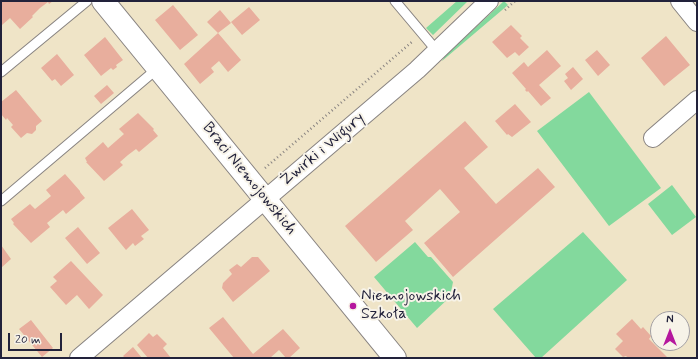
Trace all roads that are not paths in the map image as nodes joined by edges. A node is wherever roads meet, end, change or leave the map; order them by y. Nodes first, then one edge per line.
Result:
1 (86, 1) edge
2 (103, 1) edge
3 (395, 1) edge
4 (489, 1) edge
5 (680, 1) edge
6 (697, 22) edge
7 (437, 51) junction
8 (158, 68) junction
9 (1, 72) edge
10 (697, 100) edge
11 (653, 138) dead end
12 (266, 199) junction
13 (1, 201) edge
14 (79, 358) edge
15 (395, 358) edge

1 - 9 lane
2 - 8 street, Braci Niemojowskich
3 - 7 lane
4 - 7 street, Żwirki i Wigury
5 - 6 street
7 - 12 street, Żwirki i Wigury
8 - 12 street, Braci Niemojowskich
8 - 13 lane
10 - 11 street
12 - 14 street, Żwirki i Wigury
12 - 15 street, Braci Niemojowskich

